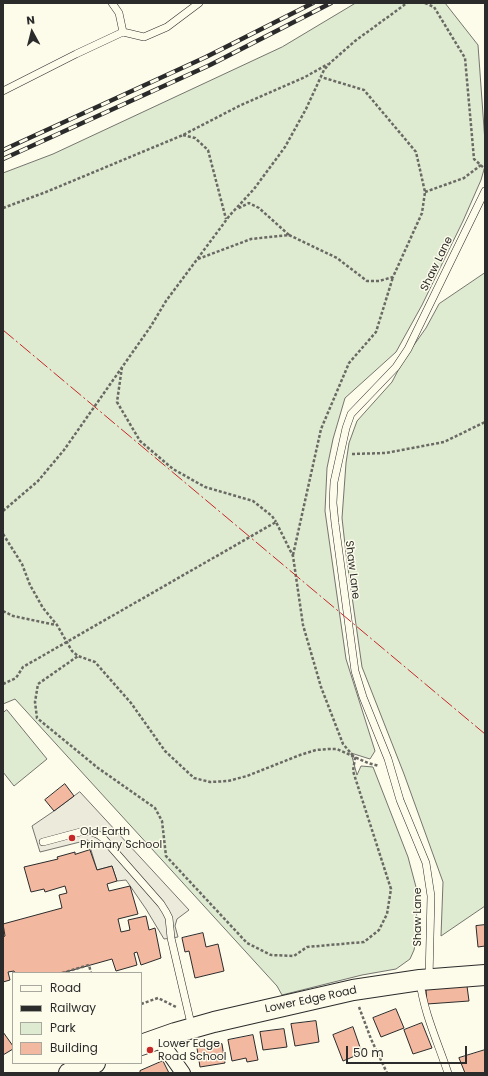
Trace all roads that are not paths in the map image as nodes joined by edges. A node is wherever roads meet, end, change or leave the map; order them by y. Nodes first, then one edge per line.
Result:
1 (112, 3) edge
2 (199, 3) edge
3 (123, 32) junction
4 (3, 91) edge
5 (485, 191) edge
6 (43, 842) dead end
7 (485, 975) edge
8 (424, 979) junction
9 (191, 1020) junction
10 (150, 1042) edge
11 (92, 1064) edge
12 (68, 1073) edge
13 (183, 1073) edge
14 (448, 1073) edge

1 - 3 lane
2 - 3 lane
3 - 4 lane
5 - 8 lane, Shaw Lane
6 - 9 lane
7 - 8 street, Lower Edge Road
8 - 9 street, Lower Edge Road
8 - 14 lane, Shaw Lane
9 - 10 street, Lower Edge Road
10 - 13 street
11 - 12 street

